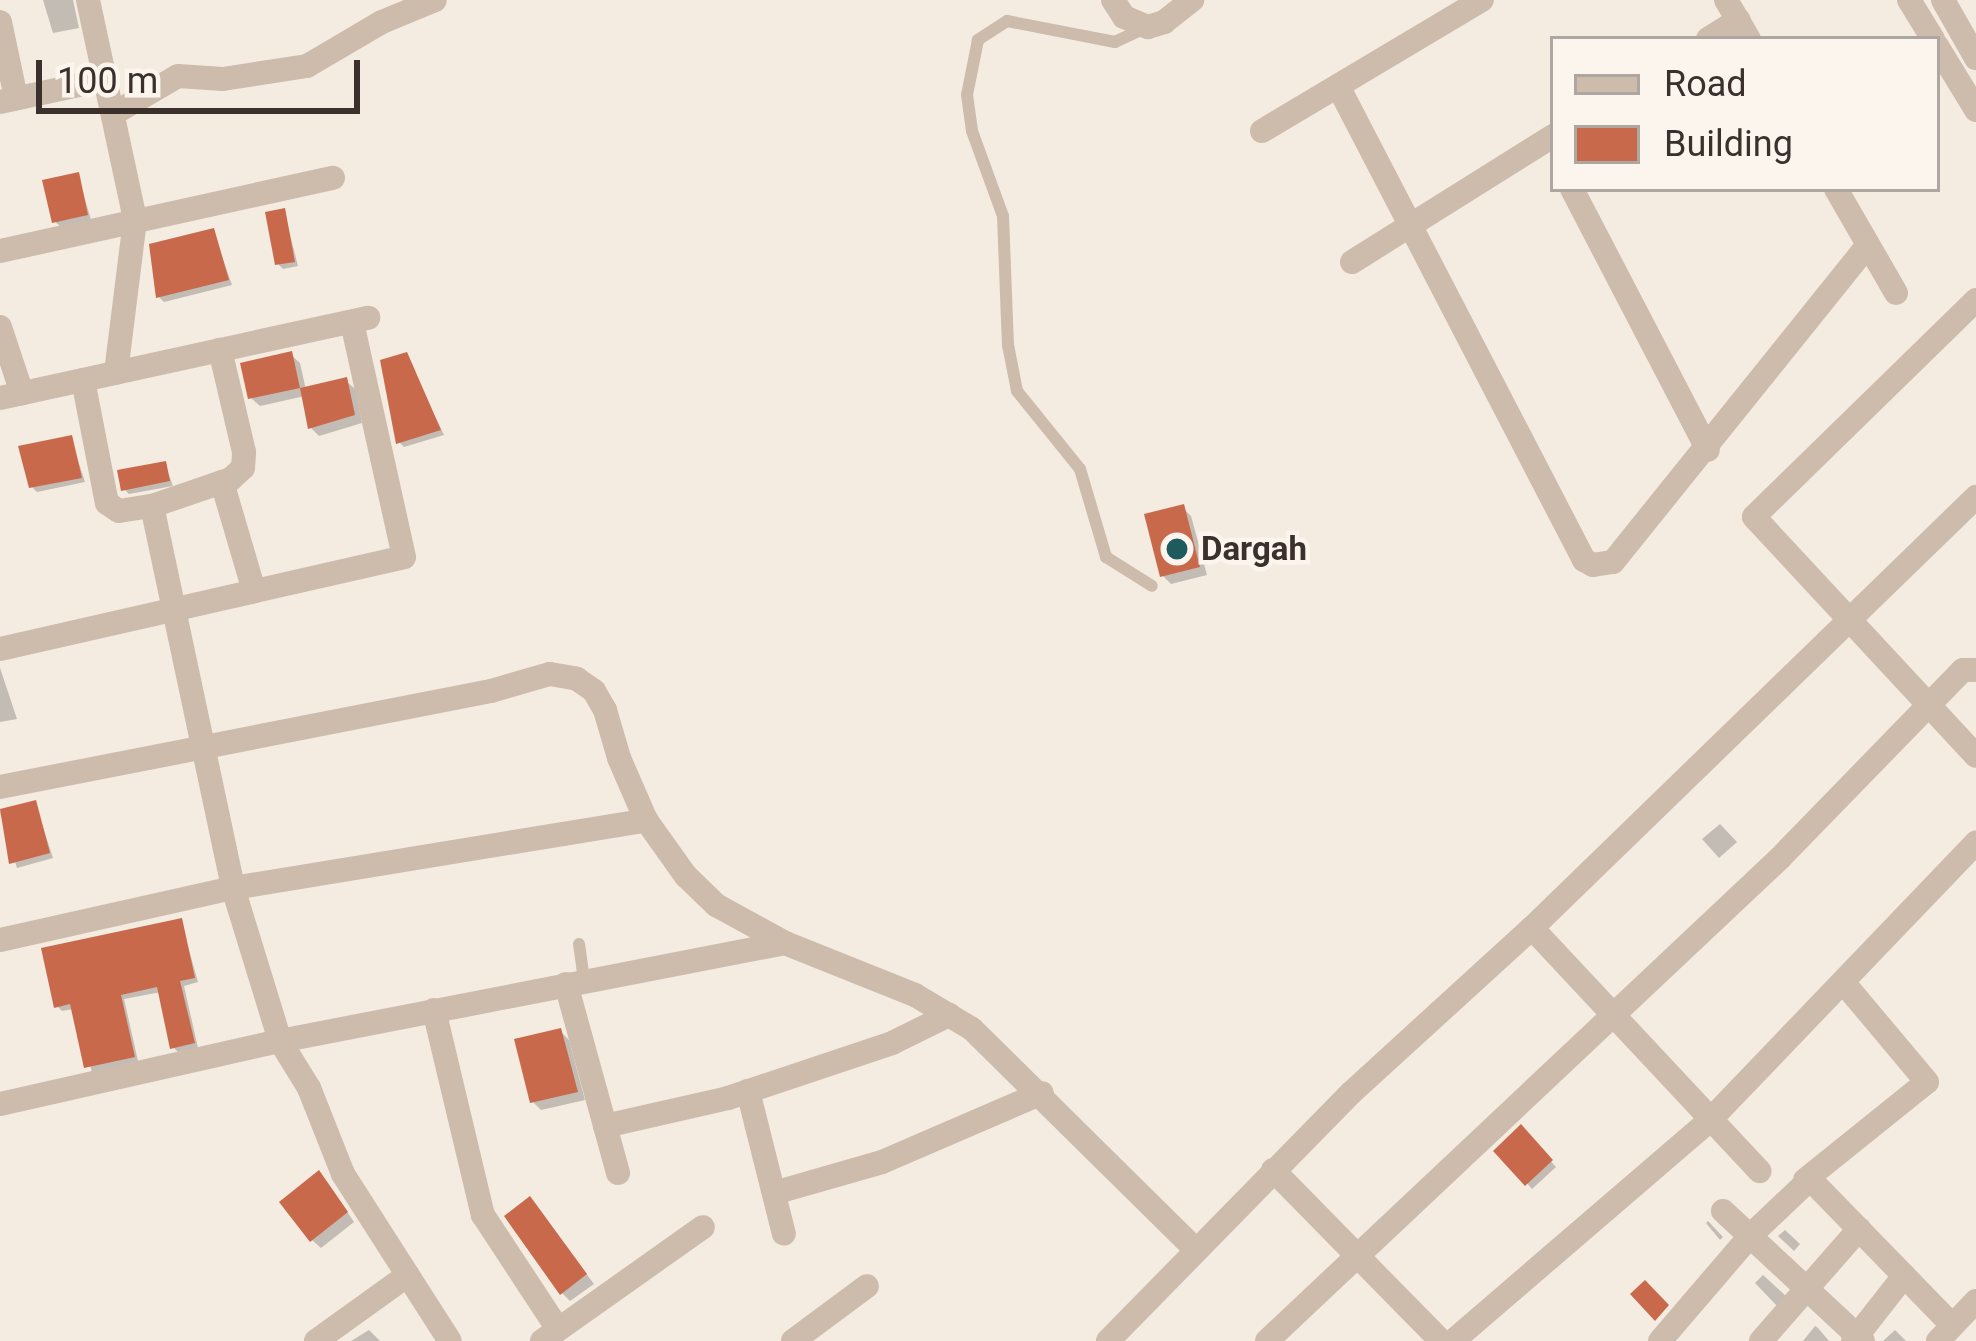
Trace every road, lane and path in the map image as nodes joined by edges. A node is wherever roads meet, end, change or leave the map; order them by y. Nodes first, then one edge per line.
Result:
1 (88, 0) edge
2 (435, 0) edge
3 (1113, 0) edge
4 (1192, 0) edge
5 (1482, 0) edge
6 (1909, 0) edge
7 (1942, 0) edge
8 (0, 22) edge
9 (1148, 27) junction
10 (1931, 36) edge
11 (1940, 50) edge
12 (1976, 58) edge
13 (106, 79) junction
14 (1338, 86) junction
15 (8, 100) edge
16 (1976, 110) edge
17 (113, 114) junction
18 (1262, 131) dead end
19 (1550, 144) edge
20 (333, 178) dead end
21 (1574, 192) edge
22 (1838, 192) edge
23 (135, 220) junction
24 (1411, 226) junction
25 (1868, 245) junction
26 (0, 251) edge
27 (1352, 262) dead end
28 (1896, 292) dead end
29 (1976, 300) edge
30 (0, 326) edge
31 (220, 350) junction
32 (116, 373) junction
33 (83, 380) junction
34 (11, 396) edge
35 (1708, 450) junction
36 (222, 482) junction
37 (1976, 497) edge
38 (152, 506) junction
39 (1152, 586) dead end
40 (254, 591) junction
41 (176, 612) junction
42 (1849, 619) junction
43 (0, 649) edge
44 (1976, 670) edge
45 (1929, 707) junction
46 (202, 748) junction
47 (1976, 756) edge
48 (0, 788) edge
49 (646, 820) junction
50 (1976, 843) edge
51 (232, 888) junction
52 (1532, 928) junction
53 (5, 931) edge
54 (785, 943) junction
55 (579, 944) dead end
56 (575, 982) junction
57 (1844, 983) junction
58 (434, 1010) junction
59 (949, 1015) junction
60 (1614, 1015) junction
61 (280, 1041) junction
62 (748, 1091) junction
63 (1042, 1093) junction
64 (0, 1104) edge
65 (1711, 1119) junction
66 (605, 1126) junction
67 (1273, 1169) junction
68 (1759, 1171) dead end
69 (617, 1173) dead end
70 (1805, 1180) junction
71 (774, 1193) junction
72 (1723, 1211) dead end
73 (703, 1227) dead end
74 (1858, 1229) junction
75 (784, 1234) dead end
76 (1750, 1236) junction
77 (1196, 1250) junction
78 (1357, 1258) junction
79 (408, 1275) junction
80 (1904, 1276) junction
81 (867, 1286) dead end
82 (1804, 1289) junction
83 (1976, 1301) edge
84 (1945, 1333) edge
85 (550, 1335) edge
86 (1858, 1339) edge
87 (316, 1341) edge
88 (449, 1341) edge
89 (793, 1341) edge
90 (1108, 1341) edge
91 (1267, 1341) edge
92 (1441, 1341) edge
93 (1453, 1341) edge
94 (1660, 1341) edge
95 (1761, 1341) edge

1 - 13 street
2 - 17 street
3 - 9 street
4 - 9 street
5 - 14 street
6 - 10 street
7 - 12 street
8 - 15 street
9 - 39 lane
11 - 16 street
13 - 15 street
13 - 17 street
14 - 18 street
14 - 24 street
17 - 23 street
19 - 24 street
20 - 23 street
21 - 35 street
22 - 25 street
23 - 26 street
23 - 32 street
24 - 27 street
24 - 35 street
25 - 28 street
25 - 35 street
29 - 42 street
30 - 34 street
31 - 32 street
31 - 36 street
31 - 40 street
32 - 33 street
33 - 34 street
33 - 38 street
36 - 38 street
36 - 40 street
37 - 42 street
38 - 41 street
40 - 41 street
41 - 43 street
41 - 46 street
42 - 45 street
42 - 52 street
44 - 45 street
45 - 47 street
45 - 60 street
46 - 48 street
46 - 49 street
46 - 51 street
49 - 51 street
49 - 54 street
50 - 57 street
51 - 53 street
51 - 61 street
52 - 60 street
52 - 67 street
54 - 56 street
54 - 59 street
55 - 56 lane
56 - 58 street
56 - 66 street
57 - 65 street
57 - 70 street
58 - 61 street
58 - 85 street
59 - 62 street
59 - 63 street
60 - 65 street
60 - 78 street
61 - 64 street
61 - 79 street
62 - 66 street
62 - 71 street
63 - 71 street
63 - 77 street
65 - 68 street
65 - 93 street
66 - 69 street
67 - 77 street
67 - 78 street
70 - 74 street
70 - 76 street
71 - 75 street
72 - 76 street
73 - 85 street
74 - 80 street
74 - 82 street
76 - 82 street
76 - 94 street
77 - 90 street
78 - 91 street
78 - 92 street
79 - 87 street
79 - 88 street
80 - 84 street
80 - 86 street
81 - 89 street
82 - 86 street
82 - 95 street
83 - 84 street

